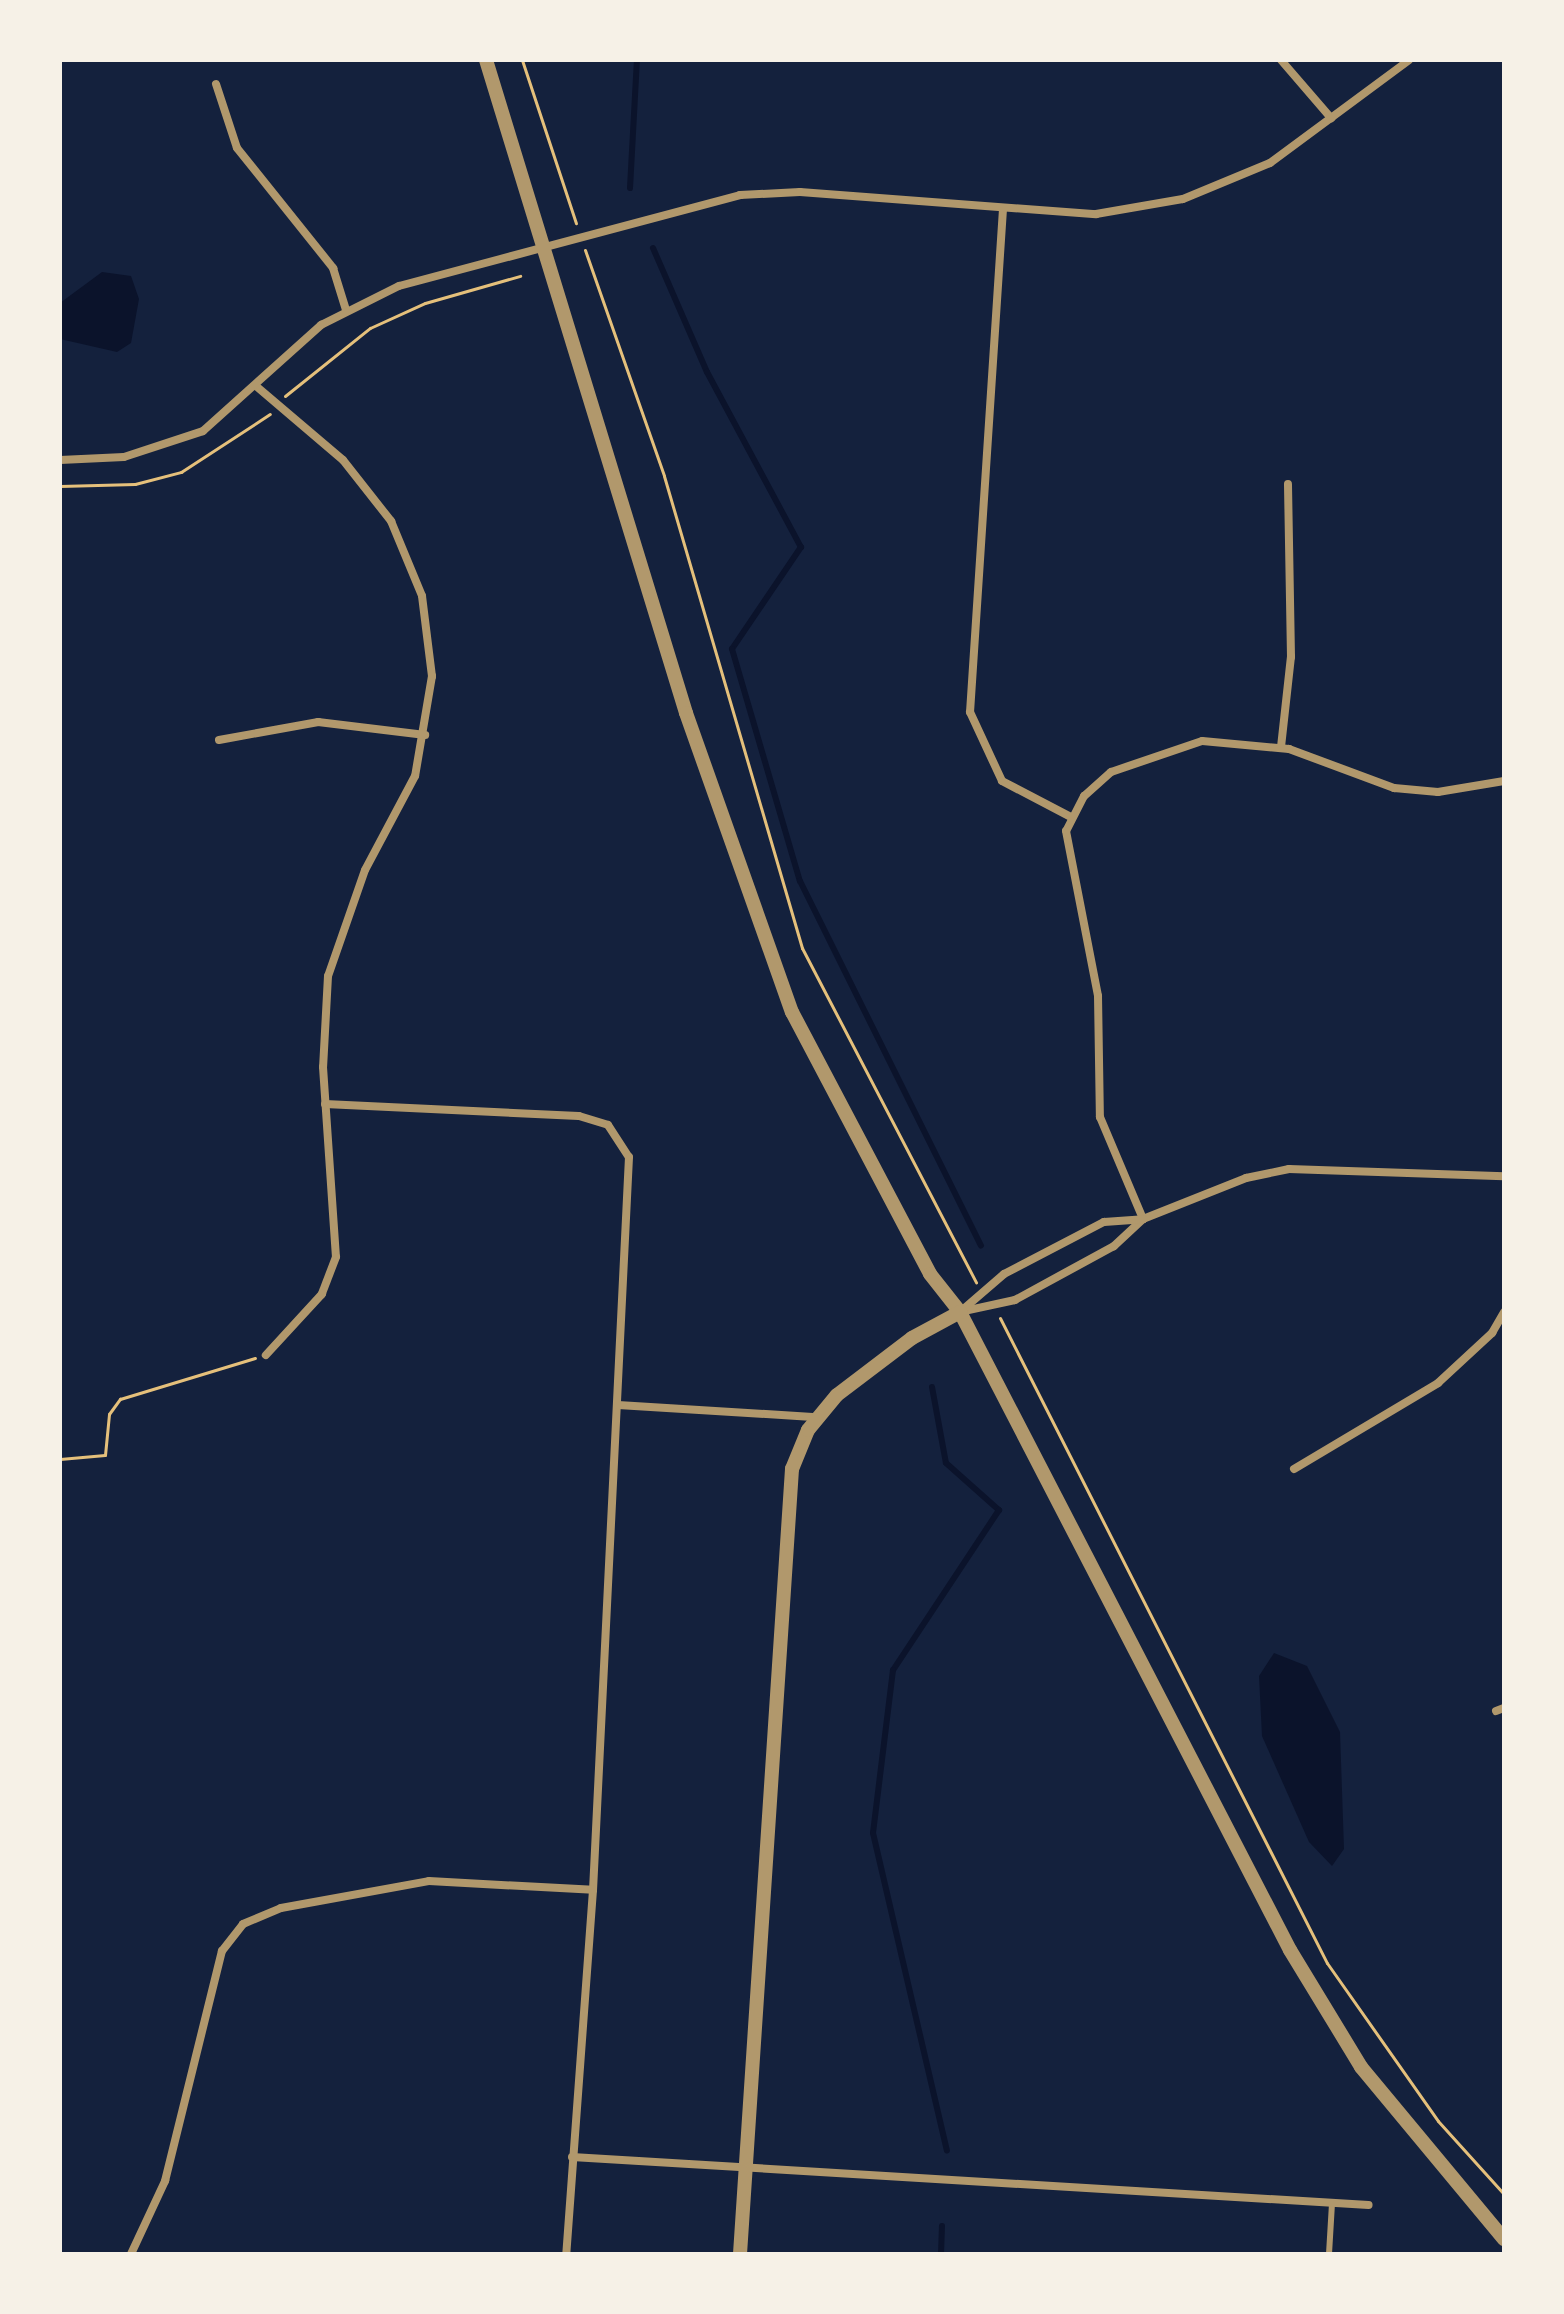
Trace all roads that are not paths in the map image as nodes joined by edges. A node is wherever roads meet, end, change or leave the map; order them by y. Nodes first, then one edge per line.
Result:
1 (486, 60) edge
2 (1281, 60) edge
3 (1409, 60) edge
4 (216, 84) dead end
5 (1331, 118) junction
6 (1003, 209) junction
7 (545, 247) junction
8 (346, 310) junction
9 (256, 386) junction
10 (60, 460) edge
11 (1288, 484) dead end
12 (425, 735) junction
13 (219, 740) dead end
14 (1281, 747) junction
15 (1504, 781) edge
16 (1071, 817) junction
17 (325, 1104) junction
18 (1504, 1176) edge
19 (1143, 1219) junction
20 (960, 1312) junction
21 (1504, 1312) edge
22 (266, 1355) road end
23 (618, 1405) junction
24 (817, 1417) junction
25 (1294, 1469) dead end
26 (593, 1890) junction
27 (572, 2157) junction
28 (742, 2167) junction
29 (1332, 2203) junction
30 (1369, 2205) dead end
31 (1504, 2239) edge
32 (131, 2254) edge
33 (566, 2254) edge
34 (740, 2254) edge
35 (1329, 2254) edge

1 - 7 street
2 - 5 street
3 - 5 street
4 - 8 street
5 - 6 street
6 - 7 street
6 - 16 street
7 - 8 street
7 - 20 street
8 - 9 street
9 - 10 street
9 - 12 street
11 - 14 street
12 - 13 street
12 - 17 street
14 - 15 street
14 - 16 street
16 - 19 street
17 - 22 street
17 - 23 street
18 - 19 street
19 - 20 street
19 - 20 street
20 - 24 street
20 - 31 street
21 - 25 street
23 - 24 street
23 - 26 street
24 - 28 street
26 - 27 street
26 - 32 street
27 - 28 street
27 - 33 street
28 - 29 street
28 - 34 street
29 - 30 street
29 - 35 lane

